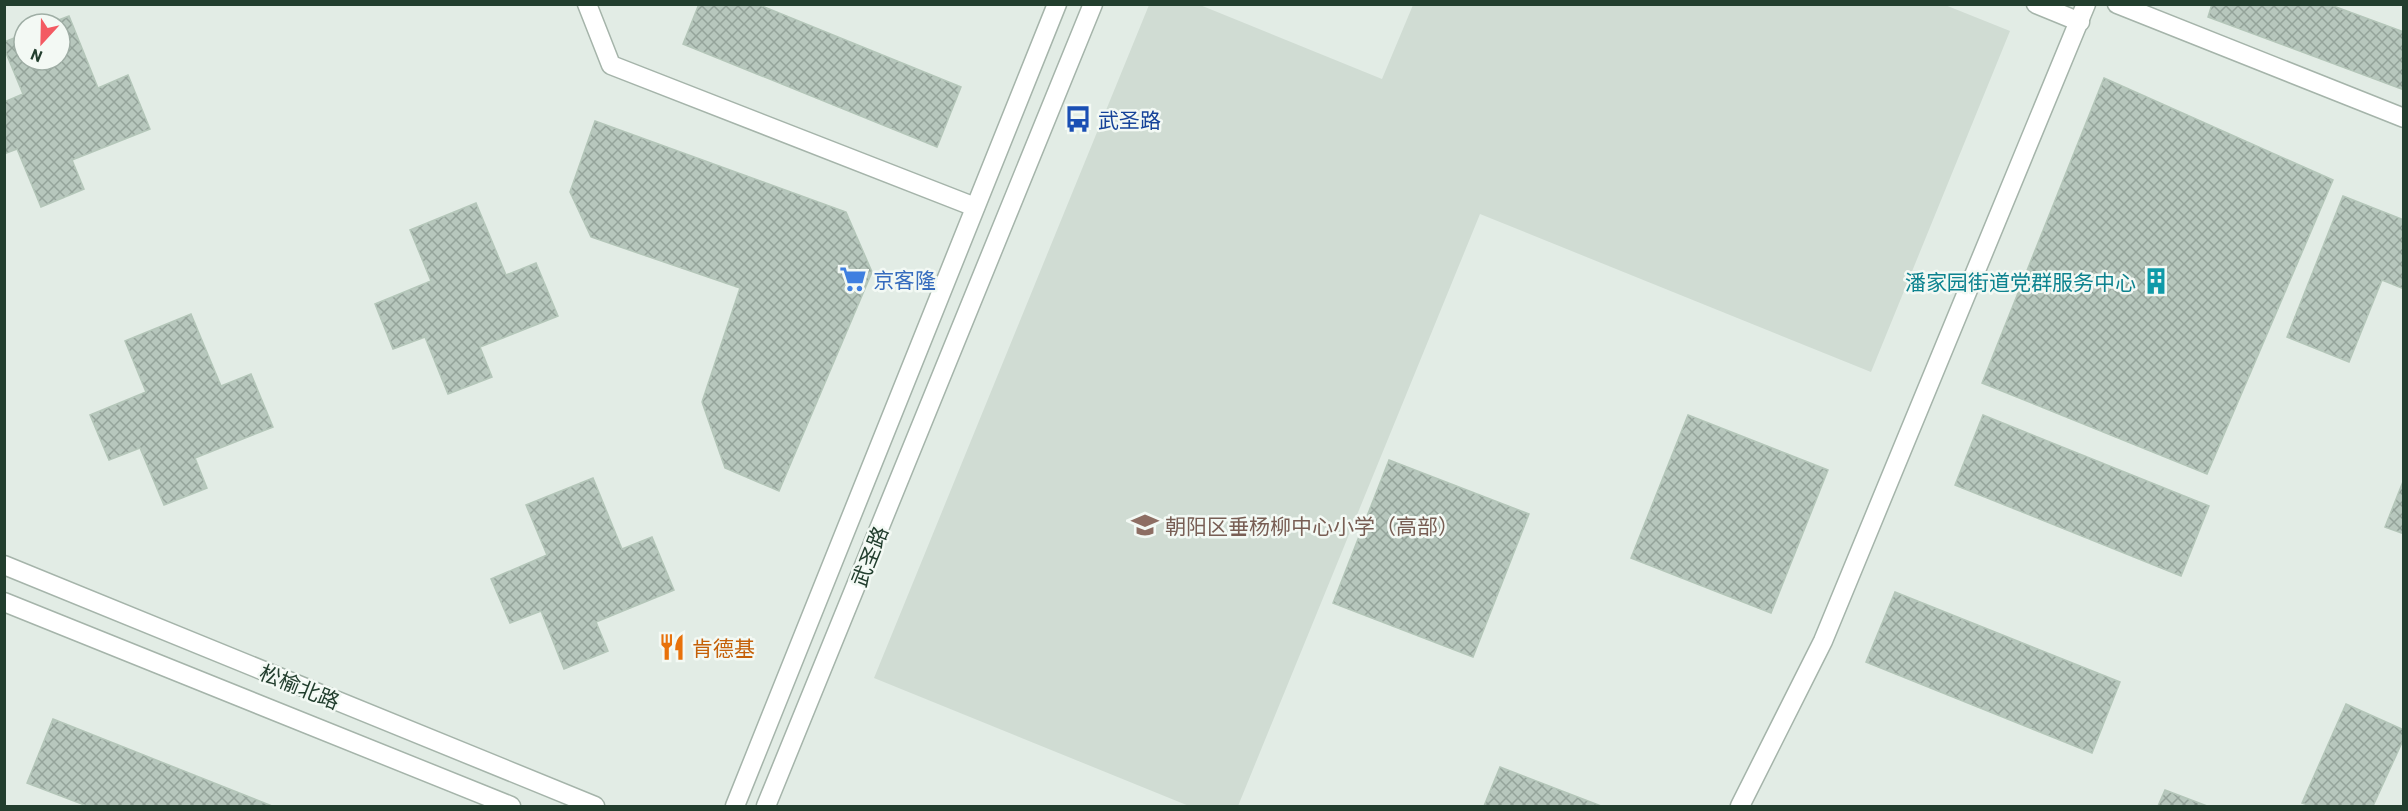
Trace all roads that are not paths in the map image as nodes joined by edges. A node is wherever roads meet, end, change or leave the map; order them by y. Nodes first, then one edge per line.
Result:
1 (587, 4) edge
2 (1057, 4) edge
3 (1093, 4) edge
4 (2036, 4) edge
5 (2086, 4) edge
6 (2117, 4) edge
7 (2080, 22) junction
8 (2403, 118) edge
9 (975, 207) junction
10 (4, 565) edge
11 (4, 602) edge
12 (511, 807) edge
13 (596, 807) edge
14 (735, 807) edge
15 (766, 807) edge
16 (1740, 807) edge

1 - 9 street
2 - 9 street, 武圣路
3 - 15 street, 武圣路
4 - 7 street
5 - 7 street
6 - 8 street
7 - 16 street
9 - 14 street, 武圣路
10 - 13 street, 松榆北路
11 - 12 street, 松榆北路

